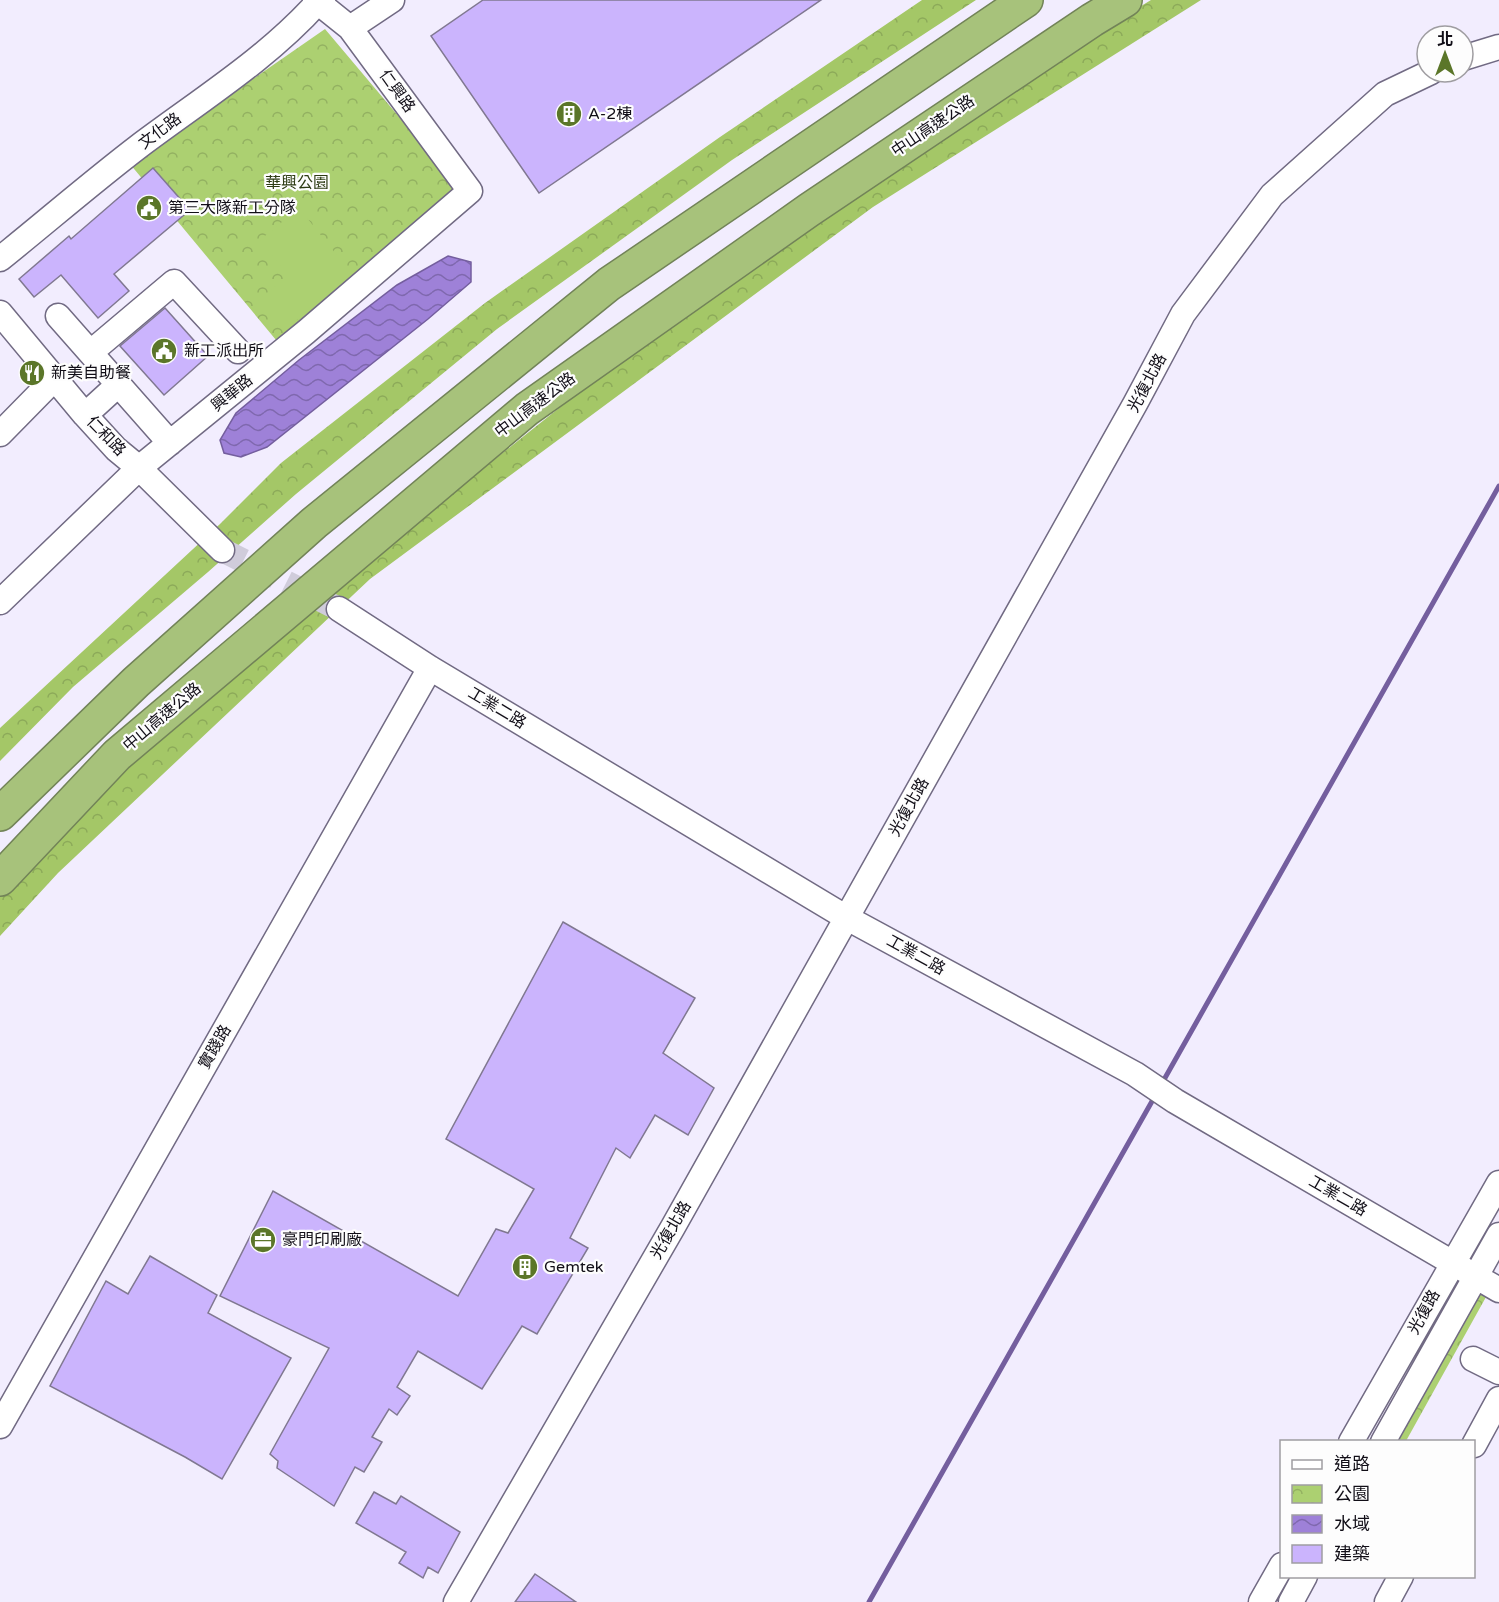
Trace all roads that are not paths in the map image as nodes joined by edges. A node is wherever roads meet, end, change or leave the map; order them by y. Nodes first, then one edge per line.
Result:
1 (319, 0) edge
2 (392, 0) edge
3 (1026, 0) edge
4 (1125, 0) edge
5 (350, 28) junction
6 (1499, 47) edge
7 (1475, 54) edge
8 (1415, 80) edge
9 (471, 191) joint
10 (0, 259) edge
11 (0, 313) edge
12 (58, 316) dead end
13 (238, 351) dead end
14 (91, 352) junction
15 (55, 378) junction
16 (119, 384) junction
17 (85, 415) junction
18 (0, 434) edge
19 (170, 443) junction
20 (139, 468) junction
21 (222, 549) tunnel mouth
22 (0, 602) edge
23 (339, 609) tunnel mouth
24 (430, 668) junction
25 (0, 814) edge
26 (0, 879) edge
27 (847, 918) junction
28 (1499, 1183) edge
29 (1499, 1235) edge
30 (1452, 1263) junction
31 (1476, 1277) junction
32 (1499, 1290) edge
33 (1473, 1359) dead end
34 (1499, 1372) edge
35 (1499, 1399) edge
36 (0, 1426) edge
37 (1352, 1440) edge
38 (1384, 1440) edge
39 (1475, 1441) edge
40 (1280, 1567) edge
41 (1304, 1578) edge
42 (1400, 1578) edge
43 (456, 1602) edge
44 (1261, 1602) edge
45 (1291, 1602) edge
46 (1387, 1602) edge

1 - 5 street, 仁興路
1 - 10 street, 文化路
2 - 5 street
3 - 25 highway
4 - 26 highway, 中山高速公路
5 - 9 street, 仁興路
6 - 7 street
8 - 27 street, 光復北路
9 - 19 street, 興華路
11 - 15 street, 仁和路
12 - 14 street
13 - 14 street
14 - 16 street
15 - 17 street, 仁和路
15 - 18 street
16 - 17 street
16 - 19 street
17 - 20 street, 仁和路
19 - 20 street, 興華路
20 - 21 street, 仁和路
20 - 22 street, 興華路
23 - 24 street, 工業二路
24 - 27 street, 工業二路
24 - 36 street, 實踐路
27 - 30 street, 工業二路
27 - 43 street, 光復北路
28 - 30 street, 光復路
29 - 31 street, 光復路
30 - 31 street, 工業二路
30 - 37 street, 光復路
31 - 32 street, 工業二路
31 - 38 street, 光復路
33 - 34 street
35 - 39 street
40 - 44 street
41 - 45 street
42 - 46 street

